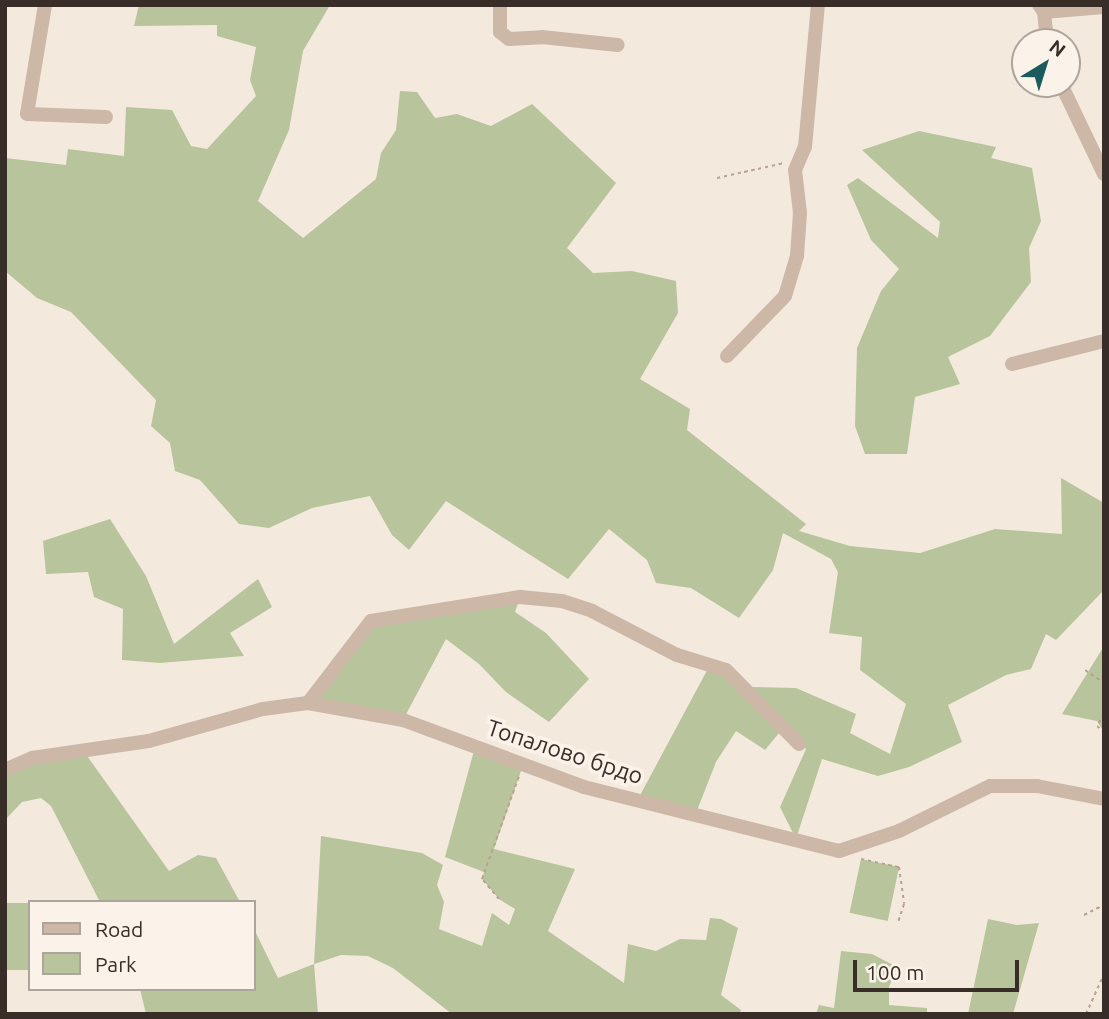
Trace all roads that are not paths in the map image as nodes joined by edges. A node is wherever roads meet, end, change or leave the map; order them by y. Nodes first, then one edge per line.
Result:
1 (45, 5) edge
2 (500, 5) edge
3 (818, 5) edge
4 (1104, 7) edge
5 (1042, 9) edge
6 (1045, 28) edge
7 (618, 45) dead end
8 (1068, 98) edge
9 (106, 117) dead end
10 (1104, 174) edge
11 (1104, 341) edge
12 (727, 356) dead end
13 (1012, 364) dead end
14 (308, 703) junction
15 (799, 744) dead end
16 (5, 769) edge
17 (1104, 799) edge

1 - 9 street
2 - 7 street
3 - 12 street
4 - 5 street
5 - 6 street
8 - 10 street
11 - 13 street
14 - 15 street
14 - 16 street, Топалово брдо
14 - 17 street, Топалово брдо

